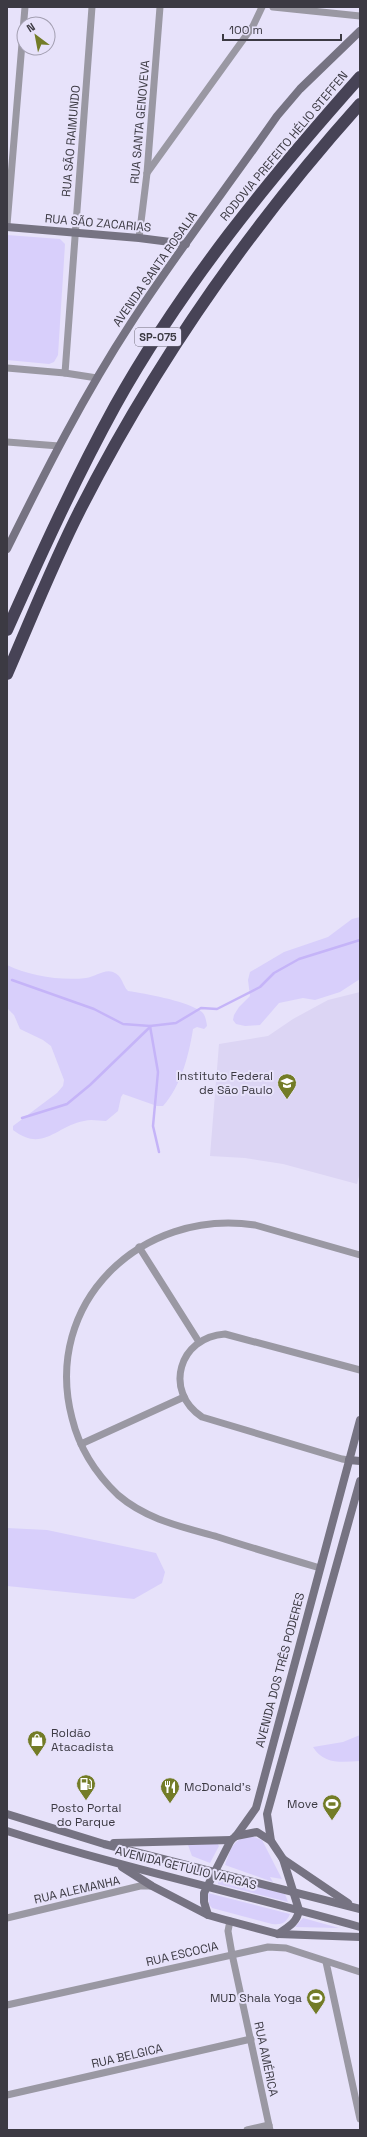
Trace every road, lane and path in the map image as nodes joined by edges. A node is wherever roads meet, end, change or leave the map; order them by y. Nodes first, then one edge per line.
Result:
1 (25, 7) edge
2 (92, 7) edge
3 (160, 7) edge
4 (262, 7) edge
5 (273, 7) edge
6 (360, 16) edge
7 (360, 30) edge
8 (360, 76) edge
9 (360, 104) edge
10 (147, 173) junction
11 (7, 226) edge
12 (74, 233) junction
13 (140, 238) junction
14 (186, 244) junction
15 (7, 368) edge
16 (65, 372) junction
17 (97, 378) junction
18 (7, 442) edge
19 (59, 446) junction
20 (7, 547) edge
21 (7, 630) edge
22 (7, 674) edge
23 (139, 1247) junction
24 (360, 1256) edge
25 (199, 1342) junction
26 (360, 1370) edge
27 (184, 1397) junction
28 (360, 1420) edge
29 (81, 1444) junction
30 (349, 1460) junction
31 (360, 1461) edge
32 (360, 1480) edge
33 (320, 1568) junction
34 (7, 1814) edge
35 (7, 1831) edge
36 (233, 1838) junction
37 (271, 1841) junction
38 (104, 1844) junction
39 (283, 1859) junction
40 (112, 1862) junction
41 (215, 1872) junction
42 (152, 1886) junction
43 (207, 1886) junction
44 (294, 1892) junction
45 (357, 1908) edge
46 (299, 1910) junction
47 (208, 1915) junction
48 (7, 1918) edge
49 (230, 1921) junction
50 (360, 1927) edge
51 (278, 1934) junction
52 (360, 1937) edge
53 (232, 1954) junction
54 (326, 1962) junction
55 (360, 1972) edge
56 (7, 2005) edge
57 (252, 2039) junction
58 (7, 2095) edge
59 (360, 2119) edge
60 (269, 2128) edge
61 (247, 2130) edge

1 - 11 street
2 - 12 street, RUA SÃO RAIMUNDO
3 - 10 street, RUA SANTA GENOVEVA
4 - 10 street
5 - 6 street
7 - 14 street, AVENIDA SANTA ROSALIA
8 - 21 highway, RODOVIA PREFEITO HÉLIO STEFFEN / SP-075
9 - 22 highway, SP-075
10 - 13 street, RUA SANTA GENOVEVA
11 - 12 street, RUA SÃO ZACARIAS
12 - 13 street, RUA SÃO ZACARIAS
12 - 16 street, RUA SÃO RAIMUNDO
13 - 14 street, RUA SÃO ZACARIAS
14 - 17 street, AVENIDA SANTA ROSALIA
15 - 16 street
16 - 17 street
17 - 19 street, AVENIDA SANTA ROSALIA
18 - 19 street
19 - 20 street, AVENIDA SANTA ROSALIA
23 - 24 street
23 - 25 street
23 - 29 street
25 - 26 street
25 - 27 street
27 - 29 street
27 - 30 street
28 - 30 street, AVENIDA DOS TRÊS PODERES
29 - 33 street
30 - 31 street
30 - 33 street, AVENIDA DOS TRÊS PODERES
32 - 37 street, AVENIDA DOS TRÊS PODERES
33 - 36 street, AVENIDA DOS TRÊS PODERES
34 - 38 street, AVENIDA GETÚLIO VARGAS
35 - 40 street, AVENIDA GETÚLIO VARGAS
36 - 37 street
36 - 38 street
36 - 41 street, AVENIDA DOS TRÊS PODERES
37 - 39 street, AVENIDA DOS TRÊS PODERES
38 - 41 street, AVENIDA GETÚLIO VARGAS
39 - 44 street, AVENIDA DOS TRÊS PODERES
39 - 45 street
40 - 42 street
40 - 43 street, AVENIDA GETÚLIO VARGAS
41 - 43 street, AVENIDA DOS TRÊS PODERES
41 - 44 street, AVENIDA GETÚLIO VARGAS
42 - 47 street
42 - 48 street, RUA ALEMANHA
43 - 46 street, AVENIDA GETÚLIO VARGAS
43 - 47 street, AVENIDA DOS TRÊS PODERES
44 - 45 street, AVENIDA GETÚLIO VARGAS
44 - 46 street, AVENIDA DOS TRÊS PODERES
46 - 50 street, AVENIDA GETÚLIO VARGAS
46 - 51 street
47 - 49 street
49 - 51 street
49 - 53 street, RUA AMÉRICA
51 - 52 street
53 - 54 street, RUA ESCOCIA
53 - 56 street, RUA ESCOCIA
53 - 57 street, RUA AMÉRICA
54 - 55 street, RUA ESCOCIA
54 - 59 street
57 - 58 street, RUA BELGICA
57 - 60 street, RUA AMÉRICA
60 - 61 street

